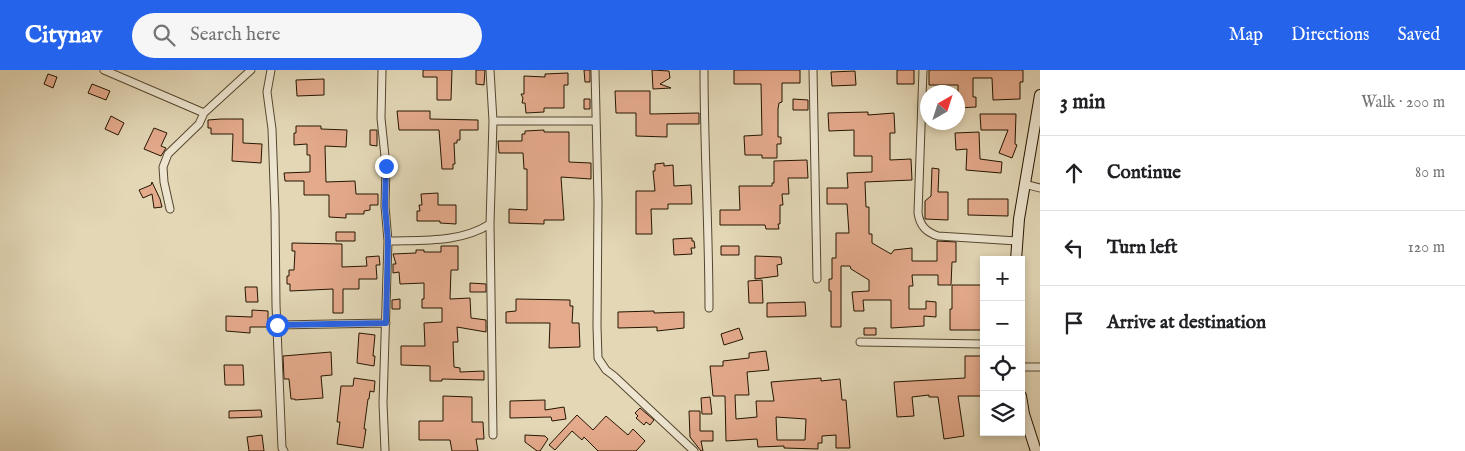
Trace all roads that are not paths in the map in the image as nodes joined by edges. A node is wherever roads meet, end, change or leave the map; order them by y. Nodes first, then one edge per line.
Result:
1 (104, 70) edge
2 (251, 70) edge
3 (271, 70) edge
4 (382, 70) edge
5 (490, 70) edge
6 (595, 70) edge
7 (704, 70) edge
8 (813, 70) edge
9 (923, 70) edge
10 (1039, 101) edge
11 (204, 113) junction
12 (492, 121) junction
13 (596, 121) junction
14 (1024, 184) junction
15 (1040, 188) edge
16 (170, 209) dead end
17 (490, 224) junction
18 (1017, 240) junction
19 (388, 241) junction
20 (1016, 256) edge
21 (817, 279) dead end
22 (709, 308) dead end
23 (386, 323) junction
24 (277, 325) junction
25 (860, 342) dead end
26 (980, 344) edge
27 (1025, 367) edge
28 (1040, 367) edge
29 (1025, 417) edge
30 (494, 435) dead end
31 (284, 451) edge
32 (385, 451) edge
33 (694, 451) edge
34 (1036, 451) edge

1 - 11 street
2 - 11 street
3 - 24 street
4 - 19 street
5 - 12 street
6 - 13 street
7 - 22 street
8 - 21 street
9 - 18 street
10 - 14 street
11 - 16 street
12 - 13 street
12 - 17 street
13 - 33 street
14 - 15 street
14 - 18 street
17 - 19 street
17 - 30 street
18 - 20 street
19 - 23 street
23 - 24 street
23 - 32 street
24 - 31 street
25 - 26 street
27 - 28 street
29 - 34 street

